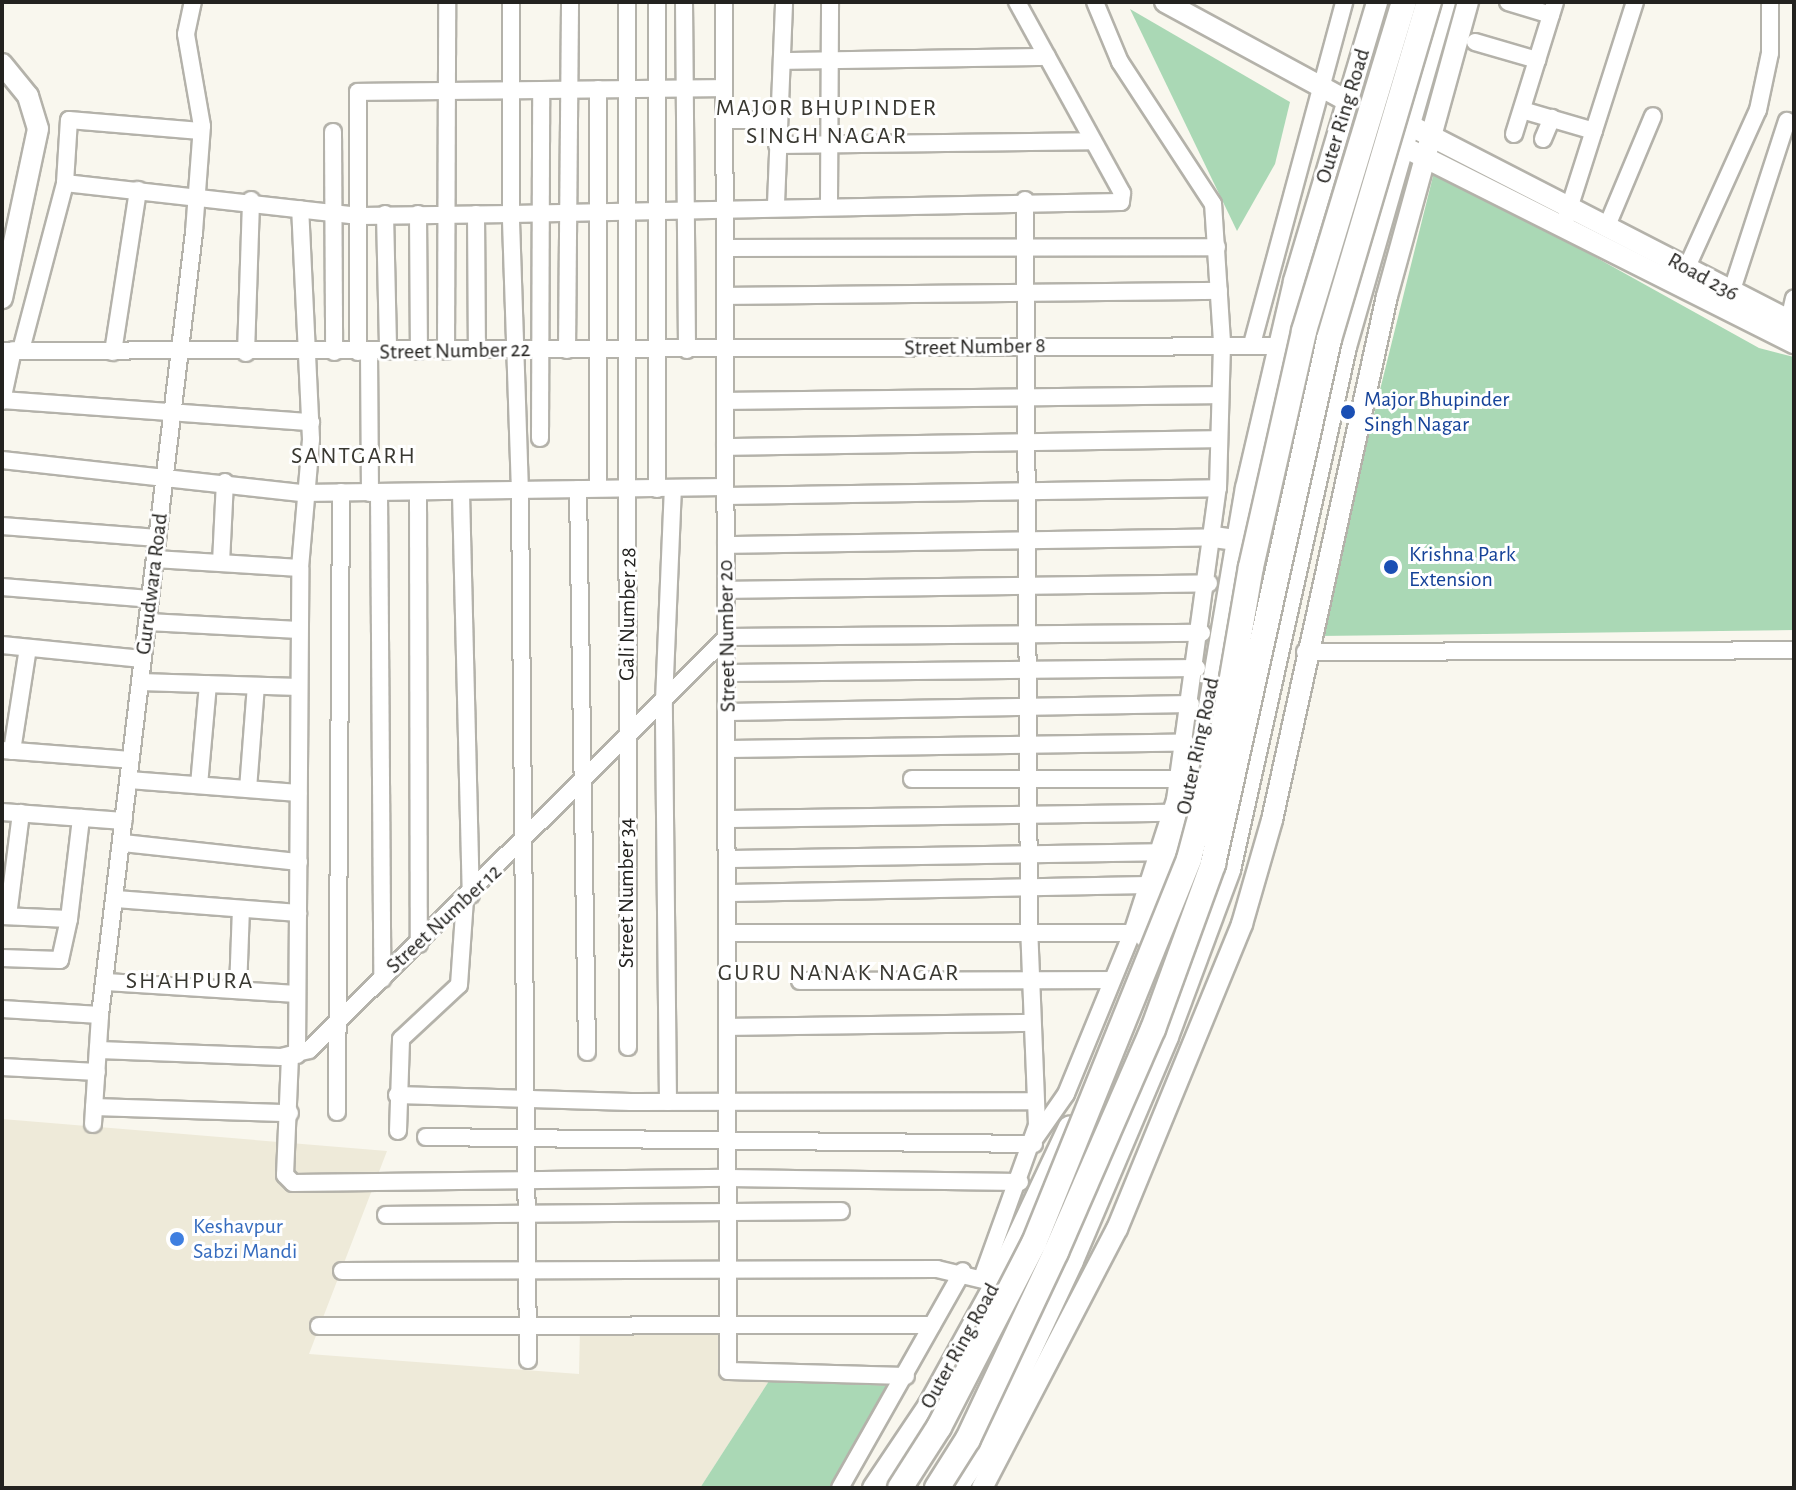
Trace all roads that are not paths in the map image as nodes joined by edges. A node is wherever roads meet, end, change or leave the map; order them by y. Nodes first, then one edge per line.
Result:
1 (193, 2) edge
2 (447, 2) edge
3 (511, 2) edge
4 (570, 2) edge
5 (627, 2) edge
6 (657, 2) edge
7 (684, 2) edge
8 (724, 2) edge
9 (784, 2) edge
10 (830, 2) edge
11 (1017, 2) edge
12 (1095, 2) edge
13 (1165, 2) edge
14 (1344, 2) edge
15 (1377, 2) edge
16 (1404, 2) edge
17 (1429, 2) edge
18 (1445, 2) edge
19 (1468, 2) edge
20 (1508, 2) edge
21 (1635, 2) edge
22 (1770, 2) edge
23 (1553, 8) edge
24 (1475, 42) dead end
25 (1047, 57) junction
26 (1537, 60) junction
27 (782, 61) junction
28 (829, 61) junction
29 (2, 64) edge
30 (1316, 84) junction
31 (685, 88) junction
32 (724, 88) junction
33 (598, 89) junction
34 (626, 89) junction
35 (656, 89) junction
36 (511, 90) junction
37 (541, 90) junction
38 (567, 90) junction
39 (446, 91) junction
40 (1348, 96) junction
41 (1522, 110) junction
42 (1758, 110) junction
43 (1653, 116) dead end
44 (1552, 118) junction
45 (724, 120) junction
46 (778, 120) junction
47 (1791, 122) edge
48 (1418, 130) junction
49 (201, 131) junction
50 (1594, 131) junction
51 (333, 132) dead end
52 (1514, 134) dead end
53 (1543, 139) dead end
54 (1093, 141) junction
55 (831, 144) junction
56 (777, 145) junction
57 (1413, 151) junction
58 (65, 183) junction
59 (138, 190) junction
60 (197, 196) junction
61 (251, 200) junction
62 (1025, 200) junction
63 (829, 203) junction
64 (776, 204) junction
65 (724, 205) junction
66 (1570, 206) junction
67 (685, 207) junction
68 (654, 208) junction
69 (300, 209) junction
70 (625, 209) junction
71 (599, 210) junction
72 (570, 211) junction
73 (332, 212) junction
74 (539, 213) junction
75 (385, 214) junction
76 (418, 214) junction
77 (446, 214) junction
78 (476, 214) junction
79 (511, 214) junction
80 (361, 216) junction
81 (1312, 219) junction
82 (1563, 226) junction
83 (1610, 228) junction
84 (1375, 240) junction
85 (1026, 247) junction
86 (1217, 247) junction
87 (725, 248) junction
88 (1687, 267) junction
89 (1219, 291) junction
90 (1027, 294) junction
91 (727, 296) junction
92 (2, 298) edge
93 (1794, 299) edge
94 (1725, 301) junction
95 (1791, 322) edge
96 (1222, 342) junction
97 (1794, 343) edge
98 (1252, 344) junction
99 (1028, 346) junction
100 (1279, 346) junction
101 (12, 350) edge
102 (477, 350) junction
103 (514, 350) junction
104 (539, 350) junction
105 (567, 350) junction
106 (687, 350) junction
107 (728, 350) junction
108 (388, 351) junction
109 (419, 351) junction
110 (446, 351) junction
111 (597, 351) junction
112 (626, 351) junction
113 (659, 351) junction
114 (113, 352) junction
115 (303, 352) junction
116 (334, 352) junction
117 (364, 352) junction
118 (246, 353) junction
119 (181, 354) junction
120 (1220, 395) junction
121 (1029, 397) junction
122 (2, 401) edge
123 (727, 401) junction
124 (174, 412) junction
125 (311, 422) junction
126 (540, 438) dead end
127 (1219, 439) junction
128 (1028, 444) junction
129 (725, 447) junction
130 (2, 460) edge
131 (166, 475) junction
132 (225, 482) junction
133 (598, 488) junction
134 (665, 488) junction
135 (1218, 488) junction
136 (578, 489) junction
137 (630, 490) junction
138 (341, 492) junction
139 (520, 492) junction
140 (725, 492) junction
141 (303, 493) junction
142 (374, 493) junction
143 (418, 493) junction
144 (461, 493) junction
145 (1028, 493) junction
146 (2, 526) edge
147 (1214, 537) junction
148 (158, 538) junction
149 (1027, 540) junction
150 (1236, 540) junction
151 (726, 545) junction
152 (155, 559) junction
153 (221, 563) junction
154 (300, 568) junction
155 (1209, 583) junction
156 (1028, 586) junction
157 (2, 587) edge
158 (726, 590) junction
159 (150, 599) junction
160 (148, 622) junction
161 (299, 630) junction
162 (1202, 633) junction
163 (1030, 634) junction
164 (727, 637) junction
165 (2, 645) edge
166 (28, 648) junction
167 (1794, 650) edge
168 (1305, 652) junction
169 (142, 659) junction
170 (1197, 668) junction
171 (1031, 670) junction
172 (728, 673) junction
173 (140, 682) junction
174 (208, 684) junction
175 (256, 686) junction
176 (299, 687) junction
177 (664, 701) junction
178 (1191, 704) junction
179 (1029, 708) junction
180 (728, 712) junction
181 (627, 739) junction
182 (1186, 743) junction
183 (1028, 745) junction
184 (729, 749) junction
185 (7, 751) edge
186 (131, 760) junction
187 (1030, 778) junction
188 (912, 779) dead end
189 (1179, 779) junction
190 (129, 780) junction
191 (199, 785) junction
192 (581, 785) junction
193 (248, 789) junction
194 (299, 793) junction
195 (2, 812) edge
196 (21, 813) junction
197 (1030, 813) junction
198 (1171, 813) junction
199 (81, 818) junction
200 (730, 819) junction
201 (124, 821) junction
202 (123, 843) junction
203 (522, 845) junction
204 (1031, 852) junction
205 (1159, 852) junction
206 (731, 859) junction
207 (299, 862) junction
208 (1148, 885) junction
209 (1029, 889) junction
210 (731, 893) junction
211 (468, 897) junction
212 (116, 899) junction
213 (241, 909) junction
214 (298, 913) junction
215 (5, 916) edge
216 (69, 919) junction
217 (1029, 930) junction
218 (732, 933) junction
219 (1132, 933) junction
220 (419, 944) junction
221 (2, 958) edge
222 (382, 979) junction
223 (1029, 980) junction
224 (1112, 980) junction
225 (800, 981) dead end
226 (106, 982) junction
227 (238, 990) junction
228 (297, 994) junction
229 (2, 1009) edge
230 (343, 1014) junction
231 (100, 1015) junction
232 (1031, 1023) junction
233 (730, 1027) junction
234 (628, 1047) dead end
235 (99, 1050) junction
236 (587, 1052) dead end
237 (293, 1056) junction
238 (2, 1067) edge
239 (97, 1072) junction
240 (397, 1095) junction
241 (526, 1097) junction
242 (1035, 1101) junction
243 (668, 1102) junction
244 (729, 1102) junction
245 (94, 1107) junction
246 (337, 1112) dead end
247 (290, 1113) junction
248 (93, 1124) dead end
249 (398, 1131) dead end
250 (426, 1137) dead end
251 (526, 1137) junction
252 (1035, 1140) junction
253 (729, 1142) junction
254 (729, 1178) junction
255 (1020, 1182) junction
256 (526, 1183) junction
257 (841, 1211) dead end
258 (729, 1213) junction
259 (386, 1215) dead end
260 (527, 1215) junction
261 (528, 1270) junction
262 (728, 1270) junction
263 (342, 1271) dead end
264 (963, 1271) junction
265 (988, 1281) junction
266 (728, 1325) junction
267 (932, 1325) junction
268 (319, 1326) dead end
269 (528, 1326) junction
270 (528, 1360) dead end
271 (906, 1376) junction
272 (840, 1488) edge
273 (873, 1488) edge
274 (900, 1488) edge
275 (937, 1488) edge
276 (957, 1488) edge
277 (982, 1488) edge

1 - 49 street, Gurudwara Road
2 - 39 street
3 - 36 street
4 - 38 street
5 - 34 street, Gali Number 28
6 - 35 street
7 - 31 street
8 - 32 street, Street Number 20
9 - 27 street
10 - 28 street
11 - 25 street
12 - 86 street
13 - 30 street
14 - 30 street
15 - 40 street, Outer Ring Road
16 - 274 main road, Outer Ring Road, bridge
17 - 275 main road, Outer Ring Road, bridge
18 - 48 street
19 - 48 street
20 - 23 street
21 - 50 street
22 - 42 street
23 - 26 street
24 - 26 street
25 - 28 street
25 - 54 street
26 - 41 street
27 - 28 street
27 - 46 street
28 - 55 street
29 - 92 street
30 - 40 street
30 - 98 street
31 - 32 street
31 - 35 street
31 - 67 street
32 - 45 street, Street Number 20
33 - 34 street
33 - 38 street
33 - 71 street
34 - 35 street
34 - 70 street, Gali Number 28
35 - 68 street
36 - 37 street
36 - 39 street
36 - 79 street
37 - 38 street
37 - 74 street
38 - 72 street
39 - 77 street
39 - 80 street
40 - 81 street, Outer Ring Road
41 - 44 street
41 - 52 street
42 - 47 street
42 - 88 street
43 - 83 street
44 - 50 street
44 - 53 street
45 - 46 street
45 - 65 street, Street Number 20
46 - 56 street
47 - 94 street
48 - 57 street
48 - 66 street, Road 236
49 - 58 street
49 - 60 street, Gurudwara Road
50 - 66 street
51 - 73 street
54 - 55 street
54 - 62 street
55 - 56 street
55 - 63 street
56 - 64 street
57 - 82 street
57 - 84 street
57 - 168 street
58 - 59 street
58 - 101 street
59 - 60 street
59 - 114 street
60 - 61 street
60 - 119 street, Gurudwara Road
61 - 69 street
61 - 118 street
62 - 63 street
62 - 85 street
63 - 64 street
64 - 65 street
65 - 67 street
65 - 87 street, Street Number 20
66 - 82 street
66 - 83 street, Road 236
67 - 68 street
67 - 106 street
68 - 70 street
68 - 113 street
69 - 73 street
69 - 115 street
70 - 71 street
70 - 112 street, Gali Number 28
71 - 72 street
71 - 111 street
72 - 74 street
72 - 105 street
73 - 80 street
73 - 116 street
74 - 79 street
74 - 104 street
75 - 76 street
75 - 80 street
75 - 108 street
76 - 77 street
76 - 109 street
77 - 78 street
77 - 110 street
78 - 79 street
78 - 102 street
79 - 103 street
80 - 117 street
81 - 84 street
81 - 100 street, Outer Ring Road
82 - 94 street
83 - 88 street, Road 236
84 - 276 street
85 - 86 street
85 - 87 street
85 - 90 street
86 - 89 street
87 - 91 street, Street Number 20
88 - 94 street, Road 236
89 - 90 street
89 - 96 street
90 - 91 street
90 - 99 street
91 - 107 street, Street Number 20
93 - 95 street
94 - 95 street, Road 236
94 - 97 street
96 - 98 street, Street Number 8
96 - 99 street, Street Number 8
96 - 120 street
98 - 100 street, Street Number 8
99 - 107 street, Street Number 8
99 - 121 street
100 - 150 street, Outer Ring Road
101 - 114 street, Street Number 22
101 - 122 street
102 - 103 street, Street Number 22
102 - 110 street, Street Number 22
103 - 104 street, Street Number 22
103 - 139 street
104 - 105 street, Street Number 22
104 - 126 street
105 - 111 street, Street Number 22
106 - 107 street, Street Number 22
106 - 113 street, Street Number 22
107 - 123 street, Street Number 20
108 - 109 street, Street Number 22
108 - 117 street, Street Number 22
109 - 110 street, Street Number 22
111 - 112 street, Street Number 22
111 - 133 street
112 - 113 street, Street Number 22
112 - 137 street, Gali Number 28
113 - 134 street
114 - 119 street, Street Number 22
115 - 116 street, Street Number 22
115 - 118 street, Street Number 22
115 - 125 street
116 - 117 street, Street Number 22
117 - 142 street
118 - 119 street, Street Number 22
119 - 124 street, Gurudwara Road
120 - 121 street
120 - 127 street
121 - 123 street
121 - 128 street
122 - 124 street
123 - 129 street, Street Number 20
124 - 125 street
124 - 131 street, Gurudwara Road
125 - 141 street
127 - 128 street
127 - 135 street
128 - 129 street
128 - 145 street
129 - 140 street, Street Number 20
130 - 131 street
131 - 132 street
131 - 148 street, Gurudwara Road
132 - 141 street
132 - 153 street
133 - 136 street
133 - 137 street
134 - 137 street
134 - 140 street
134 - 177 street
135 - 145 street
135 - 147 street
136 - 139 street
136 - 192 street
137 - 181 street, Gali Number 28
138 - 141 street
138 - 142 street
138 - 230 street
139 - 144 street
139 - 203 street
140 - 145 street
140 - 151 street, Street Number 20
141 - 154 street
142 - 143 street
142 - 222 street
143 - 144 street
143 - 220 street
144 - 211 street
145 - 149 street
146 - 148 street
147 - 149 street
147 - 150 street
147 - 155 street
148 - 152 street, Gurudwara Road
149 - 151 street
149 - 156 street
150 - 265 street, Outer Ring Road
151 - 158 street, Street Number 20
152 - 153 street
152 - 159 street, Gurudwara Road
153 - 154 street
154 - 161 street
155 - 156 street
155 - 162 street
156 - 158 street
156 - 163 street
157 - 159 street
158 - 164 street, Street Number 20
159 - 160 street, Gurudwara Road
160 - 161 street
160 - 169 street, Gurudwara Road
161 - 176 street
162 - 163 street
162 - 170 street
163 - 164 street
163 - 171 street
164 - 172 street, Street Number 20
164 - 177 street, Street Number 12
165 - 166 street
166 - 169 street
166 - 185 street
167 - 168 street
168 - 277 street
169 - 173 street, Gurudwara Road
170 - 171 street
170 - 178 street
171 - 172 street
171 - 179 street
172 - 180 street, Street Number 20
173 - 174 street
173 - 186 street, Gurudwara Road
174 - 175 street
174 - 191 street
175 - 176 street
175 - 193 street
176 - 194 street
177 - 181 street, Street Number 12
177 - 243 street
178 - 179 street
178 - 182 street
179 - 180 street
179 - 183 street
180 - 184 street, Street Number 20
181 - 192 street, Street Number 12
181 - 234 street, Street Number 34
182 - 183 street
182 - 189 street
183 - 184 street
183 - 187 street
184 - 200 street, Street Number 20
185 - 186 street
186 - 190 street, Gurudwara Road
187 - 188 street
187 - 189 street
187 - 197 street
189 - 198 street
190 - 191 street
190 - 201 street, Gurudwara Road
191 - 193 street
192 - 203 street, Street Number 12
192 - 236 street
193 - 194 street
194 - 207 street
195 - 196 street
196 - 199 street
196 - 215 street
197 - 198 street
197 - 200 street
197 - 204 street
198 - 205 street
199 - 201 street
199 - 216 street
200 - 206 street, Street Number 20
201 - 202 street, Gurudwara Road
202 - 207 street
202 - 212 street, Gurudwara Road
203 - 211 street, Street Number 12
203 - 241 street
204 - 205 street
204 - 206 street
204 - 209 street
205 - 208 street
206 - 210 street, Street Number 20
207 - 214 street
208 - 209 street
208 - 219 street
209 - 210 street
209 - 217 street
210 - 218 street, Street Number 20
211 - 220 street, Street Number 12
211 - 240 street
212 - 213 street
212 - 226 street, Gurudwara Road
213 - 214 street
213 - 227 street
214 - 228 street
215 - 216 street
216 - 221 street
217 - 218 street
217 - 219 street
217 - 223 street
218 - 233 street, Street Number 20
219 - 224 street
220 - 222 street, Street Number 12
222 - 230 street, Street Number 12
223 - 224 street
223 - 225 street
223 - 232 street
224 - 252 street
226 - 227 street
226 - 231 street, Gurudwara Road
227 - 228 street
228 - 237 street
229 - 231 street
230 - 237 street, Street Number 12
230 - 246 street
231 - 235 street, Gurudwara Road
232 - 233 street
232 - 242 street
233 - 244 street, Street Number 20
235 - 237 street
235 - 239 street, Gurudwara Road
237 - 247 street
238 - 239 street
239 - 245 street, Gurudwara Road
240 - 241 street
240 - 249 street
241 - 243 street
241 - 251 street
242 - 244 street
242 - 252 street
243 - 244 street
244 - 253 street, Street Number 20
245 - 247 street
245 - 248 street, Gurudwara Road
247 - 256 street
250 - 251 street
251 - 253 street
251 - 256 street
252 - 253 street
252 - 255 street
253 - 254 street, Street Number 20
254 - 255 street
254 - 256 street
254 - 258 street, Street Number 20
255 - 265 street
256 - 260 street
257 - 258 street
258 - 260 street
258 - 262 street, Street Number 20
259 - 260 street
260 - 261 street
261 - 262 street
261 - 263 street
261 - 269 street
262 - 264 street
262 - 266 street, Street Number 20
264 - 265 street
264 - 267 street
265 - 273 street, Outer Ring Road
266 - 267 street
266 - 269 street
266 - 271 street, Street Number 20
267 - 271 street
268 - 269 street
269 - 270 street
271 - 272 street

